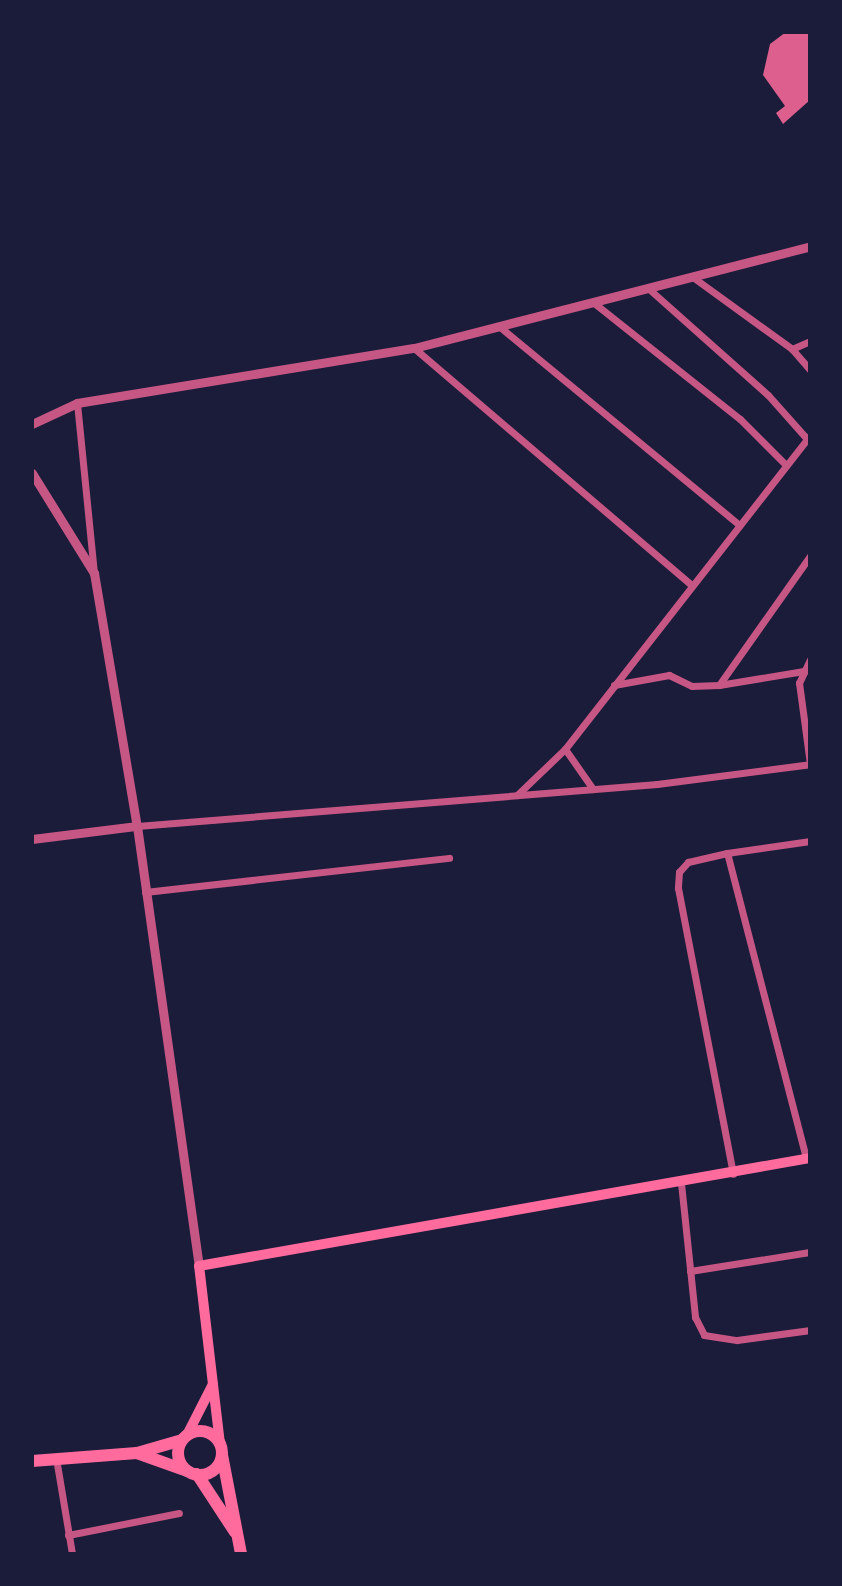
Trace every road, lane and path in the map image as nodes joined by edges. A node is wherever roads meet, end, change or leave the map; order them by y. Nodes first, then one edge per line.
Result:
1 (810, 246) edge
2 (694, 278) junction
3 (649, 289) junction
4 (594, 303) junction
5 (500, 327) junction
6 (810, 341) edge
7 (414, 348) junction
8 (792, 349) junction
9 (810, 370) edge
10 (77, 403) junction
11 (32, 424) edge
12 (809, 437) edge
13 (786, 465) junction
14 (32, 473) edge
15 (739, 525) junction
16 (810, 556) edge
17 (94, 573) junction
18 (690, 584) junction
19 (810, 659) edge
20 (806, 671) edge
21 (719, 685) junction
22 (602, 697) junction
23 (565, 749) junction
24 (594, 790) junction
25 (517, 795) junction
26 (137, 826) junction
27 (32, 839) edge
28 (810, 841) edge
29 (727, 853) junction
30 (449, 858) dead end
31 (145, 892) junction
32 (808, 1158) edge
33 (733, 1175) junction
34 (681, 1183) junction
35 (810, 1252) edge
36 (199, 1266) junction
37 (690, 1271) junction
38 (810, 1330) edge
39 (214, 1382) junction
40 (184, 1438) junction
41 (221, 1448) junction
42 (137, 1453) junction
43 (56, 1458) junction
44 (32, 1461) edge
45 (193, 1473) junction
46 (179, 1513) dead end
47 (68, 1535) junction
48 (239, 1538) junction
49 (72, 1554) edge
50 (241, 1554) edge

1 - 2 street
2 - 3 street
2 - 8 street
3 - 4 street
3 - 12 street
4 - 5 street
4 - 13 street
5 - 7 street
5 - 15 street
6 - 8 street
7 - 10 street
7 - 18 street
8 - 9 street
10 - 11 street
10 - 17 street
12 - 13 street
13 - 15 street
14 - 17 street
15 - 18 street
16 - 21 street
17 - 26 street
18 - 22 street
19 - 20 street
20 - 21 street
20 - 24 street
21 - 22 street
22 - 23 street
23 - 24 street
23 - 25 street
24 - 25 street
25 - 26 street
26 - 27 street
26 - 31 street
28 - 29 street
29 - 32 street
29 - 33 street
30 - 31 street
31 - 36 street
32 - 33 main road
33 - 34 main road
34 - 36 main road
34 - 37 street
35 - 37 street
36 - 39 main road
37 - 38 street
39 - 40 main road
39 - 41 main road
40 - 41 main road
40 - 42 main road
40 - 45 main road
41 - 45 main road
41 - 48 main road
42 - 43 main road
42 - 45 main road
43 - 44 main road
43 - 47 street
45 - 48 main road
46 - 47 street
47 - 49 street
48 - 50 main road

